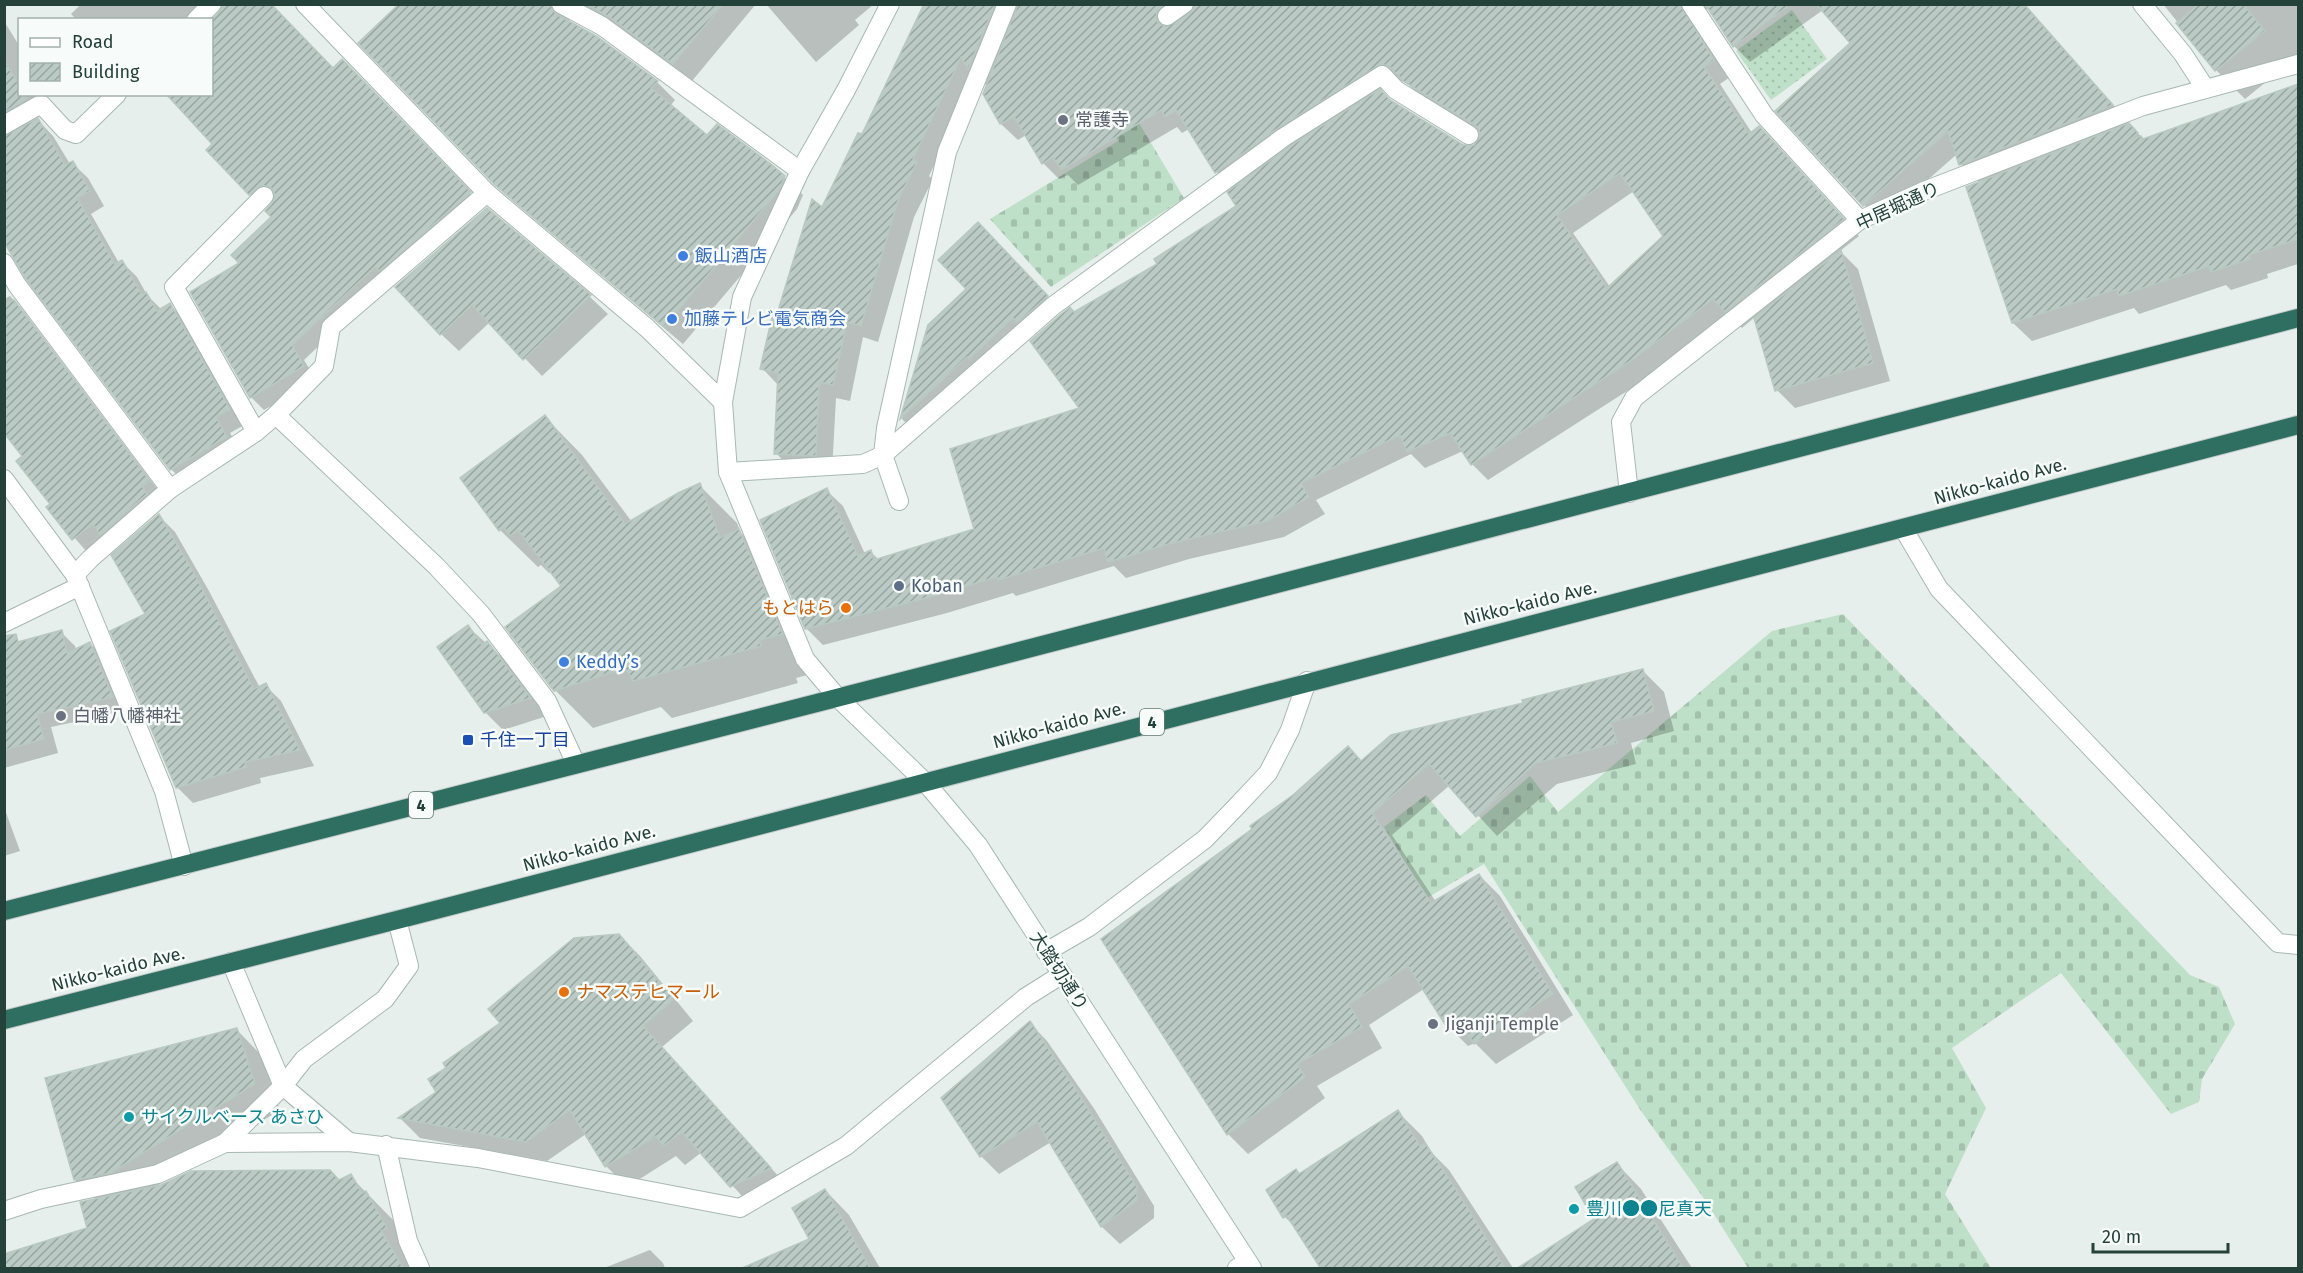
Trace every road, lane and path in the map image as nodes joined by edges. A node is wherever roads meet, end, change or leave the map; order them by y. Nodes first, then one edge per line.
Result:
1 (212, 4) edge
2 (305, 4) edge
3 (561, 4) edge
4 (890, 4) edge
5 (1007, 4) edge
6 (1184, 4) edge
7 (1691, 4) edge
8 (2142, 4) edge
9 (1167, 16) dead end
10 (198, 18) edge
11 (2298, 64) edge
12 (2205, 88) junction
13 (115, 96) edge
14 (4, 125) edge
15 (1469, 135) dead end
16 (800, 171) junction
17 (487, 193) junction
18 (264, 195) dead end
19 (1860, 220) junction
20 (4, 263) edge
21 (2298, 318) edge
22 (723, 402) junction
23 (276, 415) junction
24 (2298, 424) edge
25 (256, 432) junction
26 (884, 455) junction
27 (728, 472) junction
28 (4, 479) edge
29 (170, 489) junction
30 (1629, 493) junction
31 (899, 501) dead end
32 (1903, 528) junction
33 (78, 580) junction
34 (4, 623) edge
35 (1307, 681) junction
36 (837, 697) junction
37 (576, 764) junction
38 (926, 783) junction
39 (184, 866) junction
40 (4, 911) edge
41 (397, 920) junction
42 (2298, 945) edge
43 (1046, 952) junction
44 (231, 962) junction
45 (1061, 975) junction
46 (4, 1020) edge
47 (283, 1086) junction
48 (349, 1142) junction
49 (225, 1143) junction
50 (386, 1145) junction
51 (4, 1211) edge
52 (1246, 1267) edge
53 (420, 1269) edge

1 - 10 street
2 - 17 street
3 - 16 street
4 - 16 street, 大踏切通り
5 - 26 street
6 - 9 street
7 - 19 street
8 - 12 street
11 - 12 street, 中居堀通り
12 - 19 street, 中居堀通り
13 - 14 street
15 - 26 street
16 - 22 street, 大踏切通り
17 - 22 street
17 - 23 street
18 - 25 street
19 - 30 street, 中居堀通り
20 - 29 street
21 - 30 highway, 4
22 - 27 street, 大踏切通り
23 - 25 street
23 - 37 street
24 - 32 highway, Nikko-kaido Ave. / 4
25 - 29 street
26 - 27 street
26 - 31 street
27 - 36 street, 大踏切通り
28 - 33 street
29 - 33 street
30 - 36 highway, 4
32 - 35 highway, Nikko-kaido Ave. / 4
32 - 42 street
33 - 34 street
33 - 39 street
35 - 38 highway, Nikko-kaido Ave. / 4
35 - 43 street
36 - 37 highway, 4
36 - 38 street, 大踏切通り
37 - 39 highway, 4
38 - 41 highway, Nikko-kaido Ave. / 4
38 - 43 street, 大踏切通り
39 - 40 highway, 4
41 - 44 highway, Nikko-kaido Ave. / 4
41 - 47 street
43 - 45 street, 大踏切通り
44 - 46 highway, Nikko-kaido Ave. / 4
44 - 47 street
45 - 50 street
45 - 52 street, 大踏切通り
47 - 48 street
47 - 49 street
48 - 49 street
48 - 50 street
49 - 51 street
50 - 53 street

